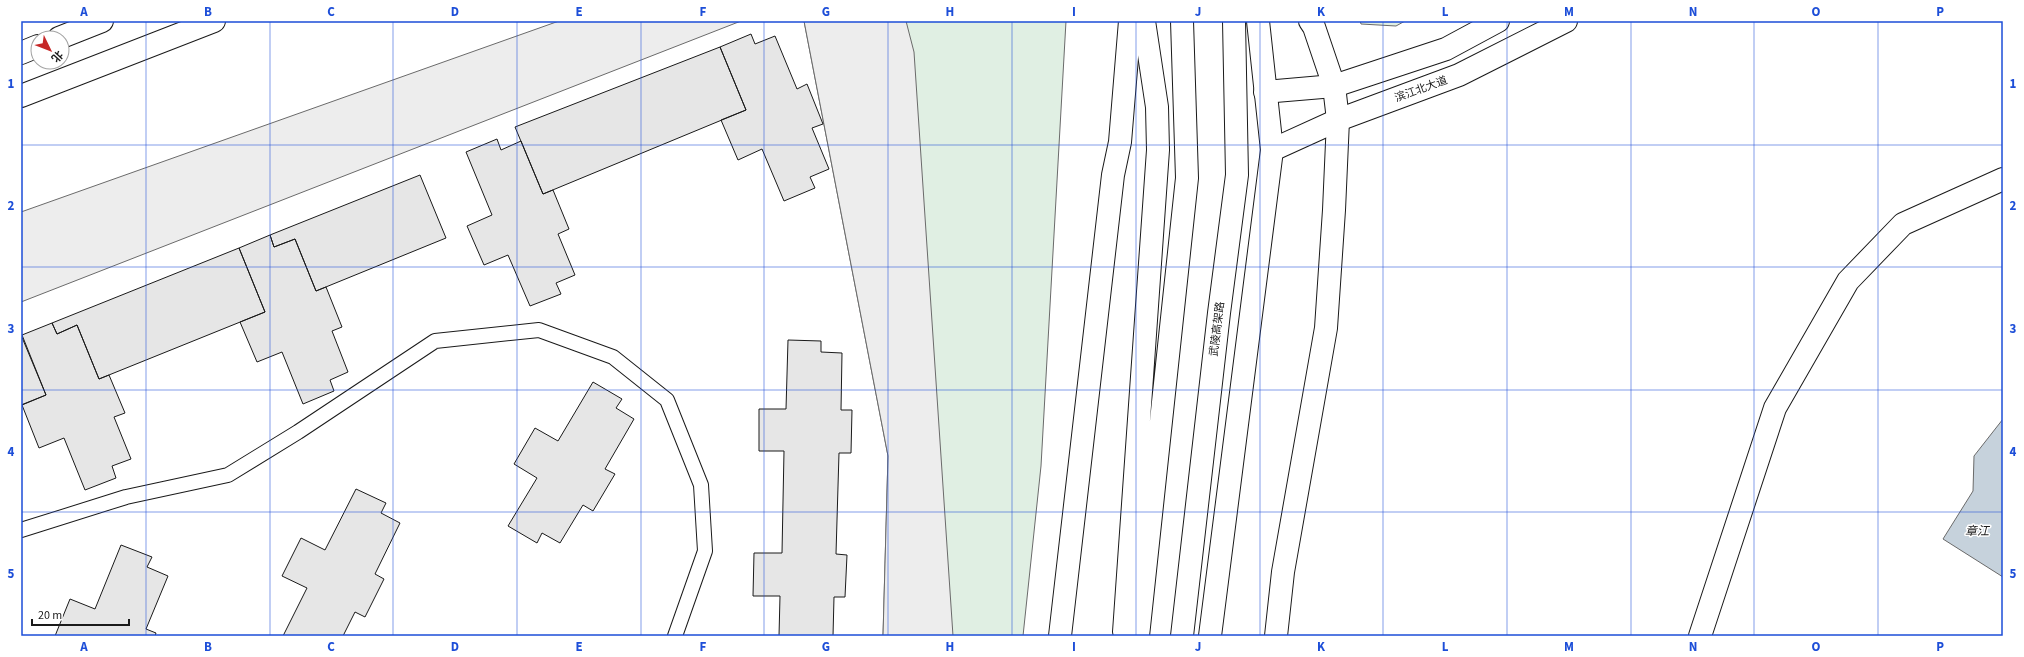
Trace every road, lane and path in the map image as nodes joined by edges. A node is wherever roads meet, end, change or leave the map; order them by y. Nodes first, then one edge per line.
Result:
1 (102, 21) edge
2 (214, 21) edge
3 (1130, 21) edge
4 (1144, 21) edge
5 (1182, 21) edge
6 (1234, 21) edge
7 (1258, 21) edge
8 (1310, 21) edge
9 (1498, 21) edge
10 (1566, 21) edge
11 (70, 33) edge
12 (1334, 86) junction
13 (1265, 92) junction
14 (21, 96) edge
15 (1338, 120) junction
16 (1272, 150) junction
17 (2003, 179) edge
18 (21, 530) edge
19 (675, 636) edge
20 (1060, 636) edge
21 (1123, 636) edge
22 (1138, 636) edge
23 (1182, 636) edge
24 (1210, 636) edge
25 (1276, 636) edge
26 (1700, 636) edge

1 - 11 main road
2 - 14 main road
3 - 20 main road
4 - 21 main road
5 - 22 main road
6 - 23 main road, 武陵高架路
7 - 13 main road
8 - 12 main road
9 - 12 main road
10 - 15 main road, 滨江北大道
12 - 13 main road
12 - 15 main road
13 - 16 main road
15 - 16 main road, 滨江北大道
15 - 25 main road
16 - 24 main road
17 - 26 main road
18 - 19 lane

